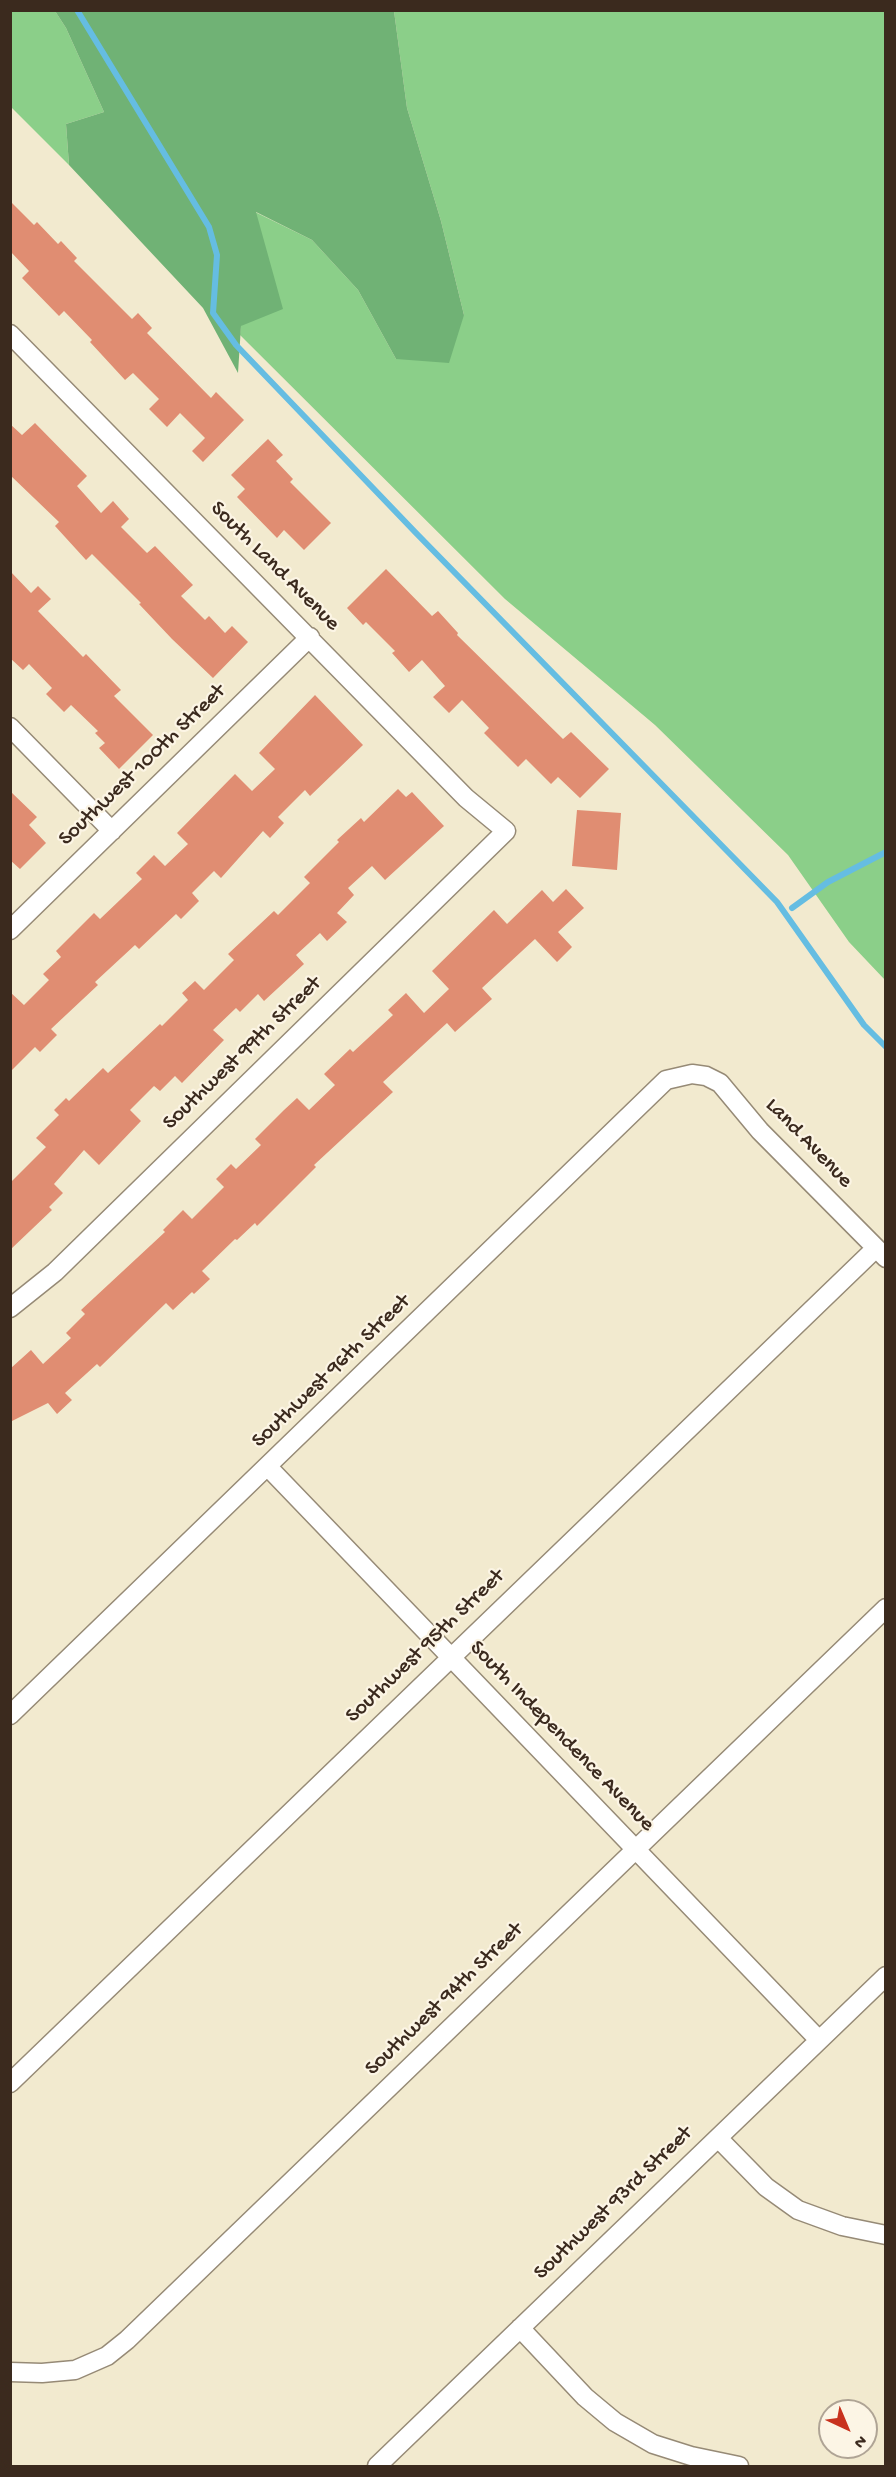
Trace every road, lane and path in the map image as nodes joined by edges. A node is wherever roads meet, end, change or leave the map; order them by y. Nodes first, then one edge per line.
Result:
1 (10, 334) edge
2 (310, 637) junction
3 (10, 727) edge
4 (111, 831) junction
5 (506, 831) joint
6 (10, 930) edge
7 (692, 1074) joint
8 (881, 1253) edge
9 (10, 1308) edge
10 (268, 1467) junction
11 (885, 1608) edge
12 (451, 1656) junction
13 (10, 1715) edge
14 (635, 1850) junction
15 (885, 1976) edge
16 (819, 2040) junction
17 (10, 2083) edge
18 (718, 2138) junction
19 (885, 2235) edge
20 (520, 2328) junction
21 (10, 2372) edge
22 (377, 2466) edge
23 (739, 2466) edge

1 - 2 street, South Land Avenue
2 - 4 street, Southwest 100th Street
2 - 5 street, South Land Avenue
3 - 4 street
4 - 6 street, Southwest 100th Street
5 - 9 street, Southwest 99th Street
7 - 8 street, Land Avenue
7 - 10 street, Southwest 96th Street
8 - 12 street, Southwest 95th Street
10 - 12 street, South Independence Avenue
10 - 13 street, Southwest 96th Street
11 - 14 street, Southwest 94th Street
12 - 14 street, South Independence Avenue
12 - 17 street, Southwest 95th Street
14 - 16 street, South Independence Avenue
14 - 21 street, Southwest 94th Street
15 - 16 street, Southwest 93rd Street
16 - 18 street, Southwest 93rd Street
18 - 19 street
18 - 20 street, Southwest 93rd Street
20 - 22 street, Southwest 93rd Street
20 - 23 street

